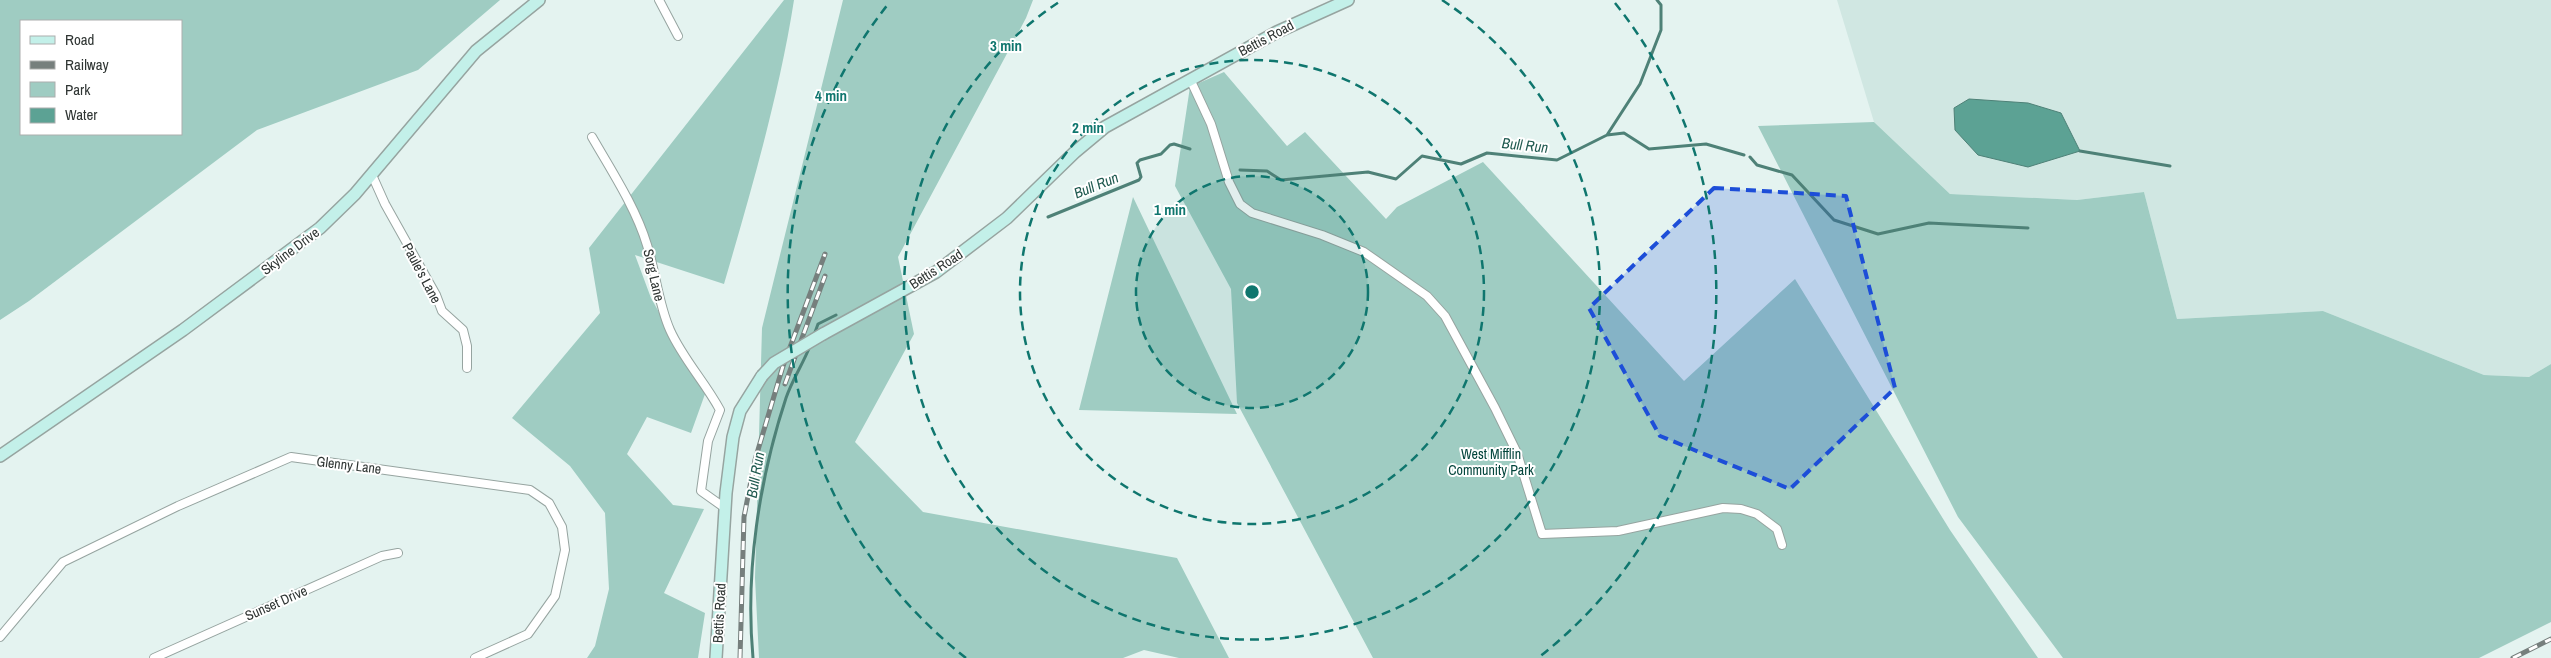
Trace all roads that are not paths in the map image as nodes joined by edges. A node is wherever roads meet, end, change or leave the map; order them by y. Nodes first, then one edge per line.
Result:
1 (539, 0) edge
2 (659, 0) edge
3 (1348, 0) edge
4 (678, 36) dead end
5 (1190, 79) junction
6 (592, 137) dead end
7 (372, 174) junction
8 (467, 368) dead end
9 (0, 456) edge
10 (725, 508) junction
11 (1782, 545) dead end
12 (398, 553) dead end
13 (0, 637) edge
14 (154, 658) edge
15 (475, 658) edge
16 (716, 658) edge

1 - 7 street, Skyline Drive
2 - 4 street
3 - 5 street, Bettis Road
5 - 10 street, Bettis Road, bridge
5 - 11 street
6 - 10 street, Sorg Lane
7 - 8 street, Paule's Lane
7 - 9 street, Skyline Drive
10 - 16 street, Bettis Road
12 - 14 street, Sunset Drive
13 - 15 street, Glenny Lane

